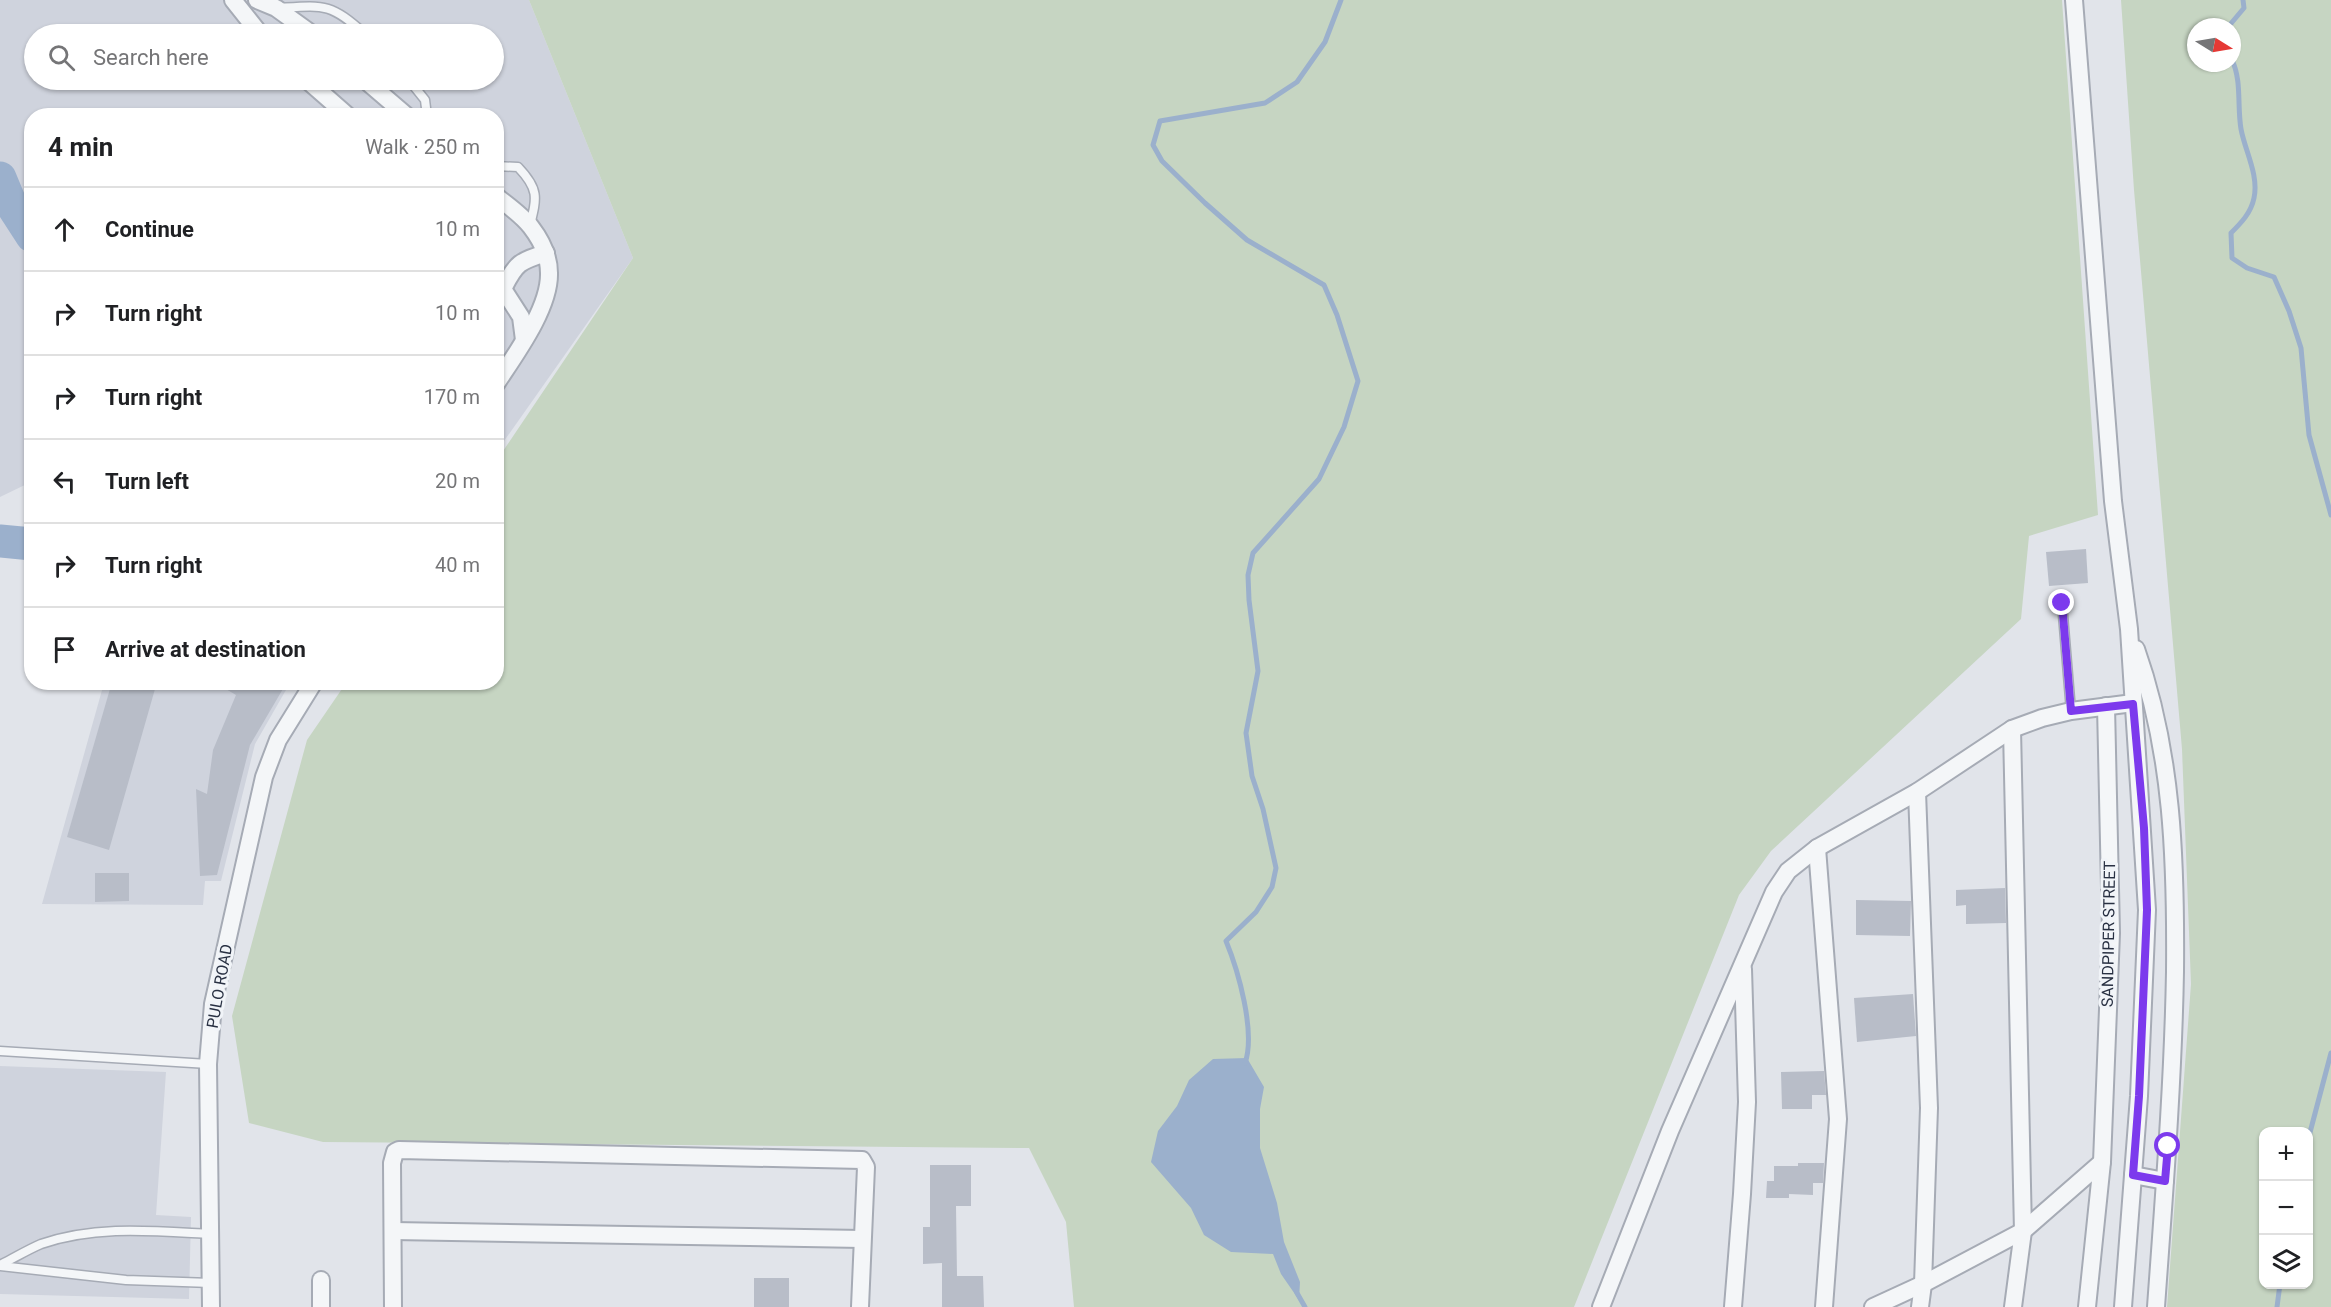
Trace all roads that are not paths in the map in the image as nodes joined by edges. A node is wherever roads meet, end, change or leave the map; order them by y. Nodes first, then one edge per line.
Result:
1 (233, 0) edge
2 (257, 0) edge
3 (2074, 0) edge
4 (276, 8) junction
5 (252, 24) edge
6 (298, 24) edge
7 (354, 24) edge
8 (318, 90) edge
9 (377, 90) edge
10 (418, 90) edge
11 (339, 108) edge
12 (398, 108) edge
13 (426, 108) edge
14 (504, 166) edge
15 (504, 203) edge
16 (530, 225) junction
17 (546, 253) junction
18 (504, 278) edge
19 (504, 289) edge
20 (524, 340) junction
21 (504, 371) edge
22 (2062, 603) dead end
23 (2129, 628) junction
24 (309, 690) edge
25 (2133, 704) junction
26 (2106, 706) junction
27 (2071, 711) junction
28 (2012, 729) junction
29 (1917, 792) junction
30 (1818, 848) junction
31 (1743, 962) junction
32 (0, 1051) edge
33 (208, 1064) junction
34 (2102, 1162) junction
35 (2133, 1175) junction
36 (2165, 1181) junction
37 (393, 1231) junction
38 (2023, 1231) junction
39 (210, 1234) junction
40 (862, 1239) junction
41 (0, 1265) edge
42 (321, 1280) dead end
43 (211, 1283) junction
44 (1923, 1284) junction
45 (211, 1307) edge
46 (321, 1307) edge
47 (393, 1307) edge
48 (860, 1307) edge
49 (1601, 1307) edge
50 (1733, 1307) edge
51 (1824, 1307) edge
52 (1873, 1307) edge
53 (1920, 1307) edge
54 (2013, 1307) edge
55 (2087, 1307) edge
56 (2123, 1307) edge
57 (2156, 1307) edge

1 - 5 street
2 - 4 street
3 - 23 street
4 - 6 street
4 - 7 lane
8 - 11 street
9 - 12 street
10 - 13 lane
14 - 16 lane
15 - 16 street
16 - 17 street
17 - 18 street
17 - 20 street
19 - 20 street
20 - 21 street
22 - 27 lane
23 - 25 street
23 - 36 street
24 - 33 street, PULO ROAD
25 - 26 street
25 - 35 street
26 - 27 street
26 - 34 street, SANDPIPER STREET
27 - 28 street
28 - 29 street
28 - 38 street
29 - 30 street
29 - 44 street
30 - 31 street
30 - 51 street
31 - 49 street
31 - 50 street
32 - 33 lane
33 - 39 street, PULO ROAD
34 - 38 street
34 - 55 street, SANDPIPER STREET
35 - 36 street
35 - 56 street
36 - 57 street
37 - 40 street
37 - 40 street
37 - 47 street
38 - 44 street
38 - 54 street
39 - 41 lane
39 - 43 street, PULO ROAD
40 - 48 street
41 - 43 lane
42 - 46 street
43 - 45 street, PULO ROAD
44 - 52 street
44 - 53 street

